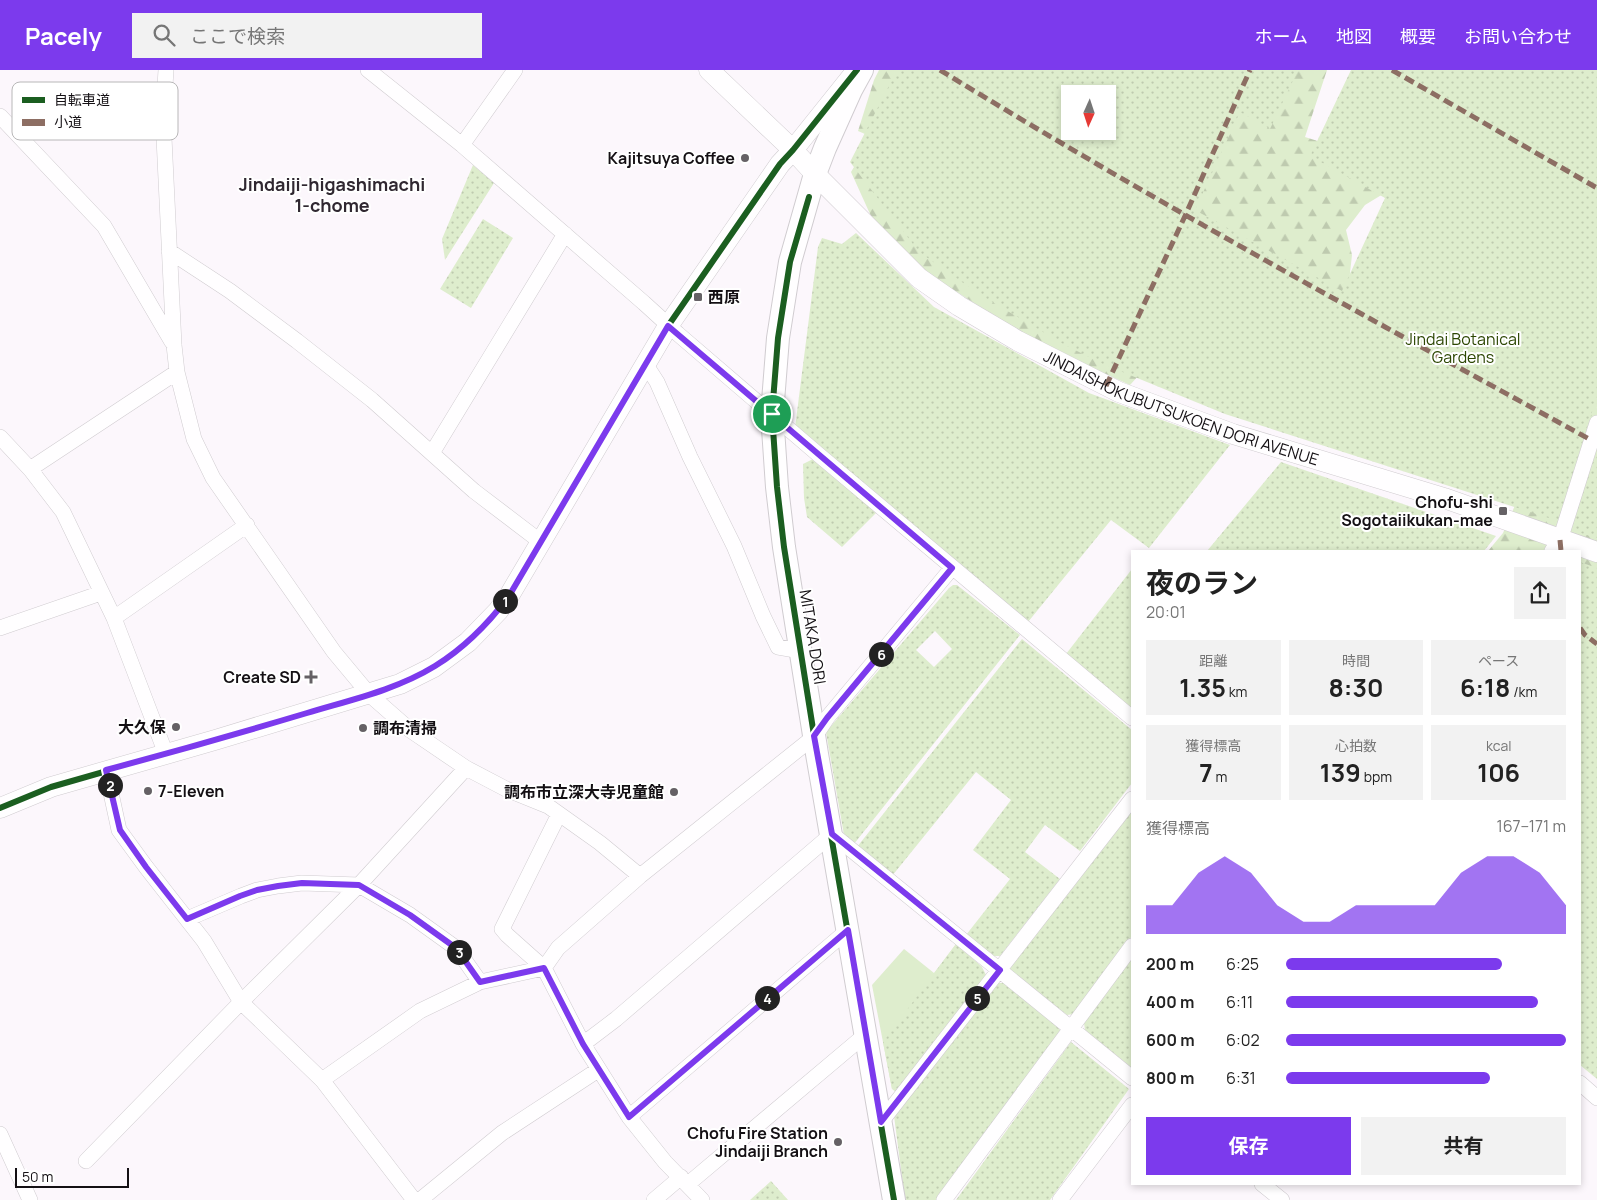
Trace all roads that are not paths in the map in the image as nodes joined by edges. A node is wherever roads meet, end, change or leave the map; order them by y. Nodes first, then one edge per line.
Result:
1 (368, 70) edge
2 (515, 70) edge
3 (710, 70) edge
4 (857, 70) edge
5 (862, 70) edge
6 (0, 116) edge
7 (12, 129) edge
8 (23, 140) edge
9 (165, 140) edge
10 (462, 145) junction
11 (793, 150) junction
12 (815, 174) junction
13 (565, 234) junction
14 (168, 251) junction
15 (668, 326) junction
16 (174, 345) junction
17 (646, 365) junction
18 (177, 372) junction
19 (772, 414) junction
20 (1597, 423) edge
21 (2, 442) edge
22 (432, 453) junction
23 (30, 469) junction
24 (247, 525) junction
25 (541, 542) junction
26 (1556, 546) edge
27 (1597, 552) edge
28 (952, 568) junction
29 (102, 593) junction
30 (114, 618) junction
31 (0, 628) edge
32 (801, 651) junction
33 (369, 694) junction
34 (1131, 717) edge
35 (814, 736) junction
36 (166, 754) junction
37 (466, 768) junction
38 (106, 770) junction
39 (1131, 800) edge
40 (0, 808) edge
41 (559, 814) junction
42 (832, 834) junction
43 (640, 876) junction
44 (359, 885) junction
45 (187, 919) junction
46 (848, 930) junction
47 (1131, 947) edge
48 (544, 968) junction
49 (1000, 970) junction
50 (480, 982) junction
51 (241, 1002) junction
52 (1071, 1029) junction
53 (865, 1035) junction
54 (583, 1044) junction
55 (598, 1070) junction
56 (1131, 1077) edge
57 (322, 1080) junction
58 (1581, 1084) edge
59 (1597, 1098) edge
60 (1131, 1106) edge
61 (629, 1117) junction
62 (881, 1122) junction
63 (0, 1134) edge
64 (86, 1161) dead end
65 (684, 1180) junction
66 (1263, 1185) edge
67 (30, 1200) edge
68 (414, 1200) edge
69 (420, 1200) edge
70 (654, 1200) edge
71 (702, 1200) edge
72 (894, 1200) edge
73 (944, 1200) edge
74 (1060, 1200) edge
75 (1282, 1200) edge

1 - 10 street
2 - 10 street
3 - 11 street, JINDAISHOKUBUTSUKOEN DORI AVENUE
4 - 11 street
5 - 12 main road, MITAKA DORI
6 - 7 street
8 - 16 street
9 - 14 street
10 - 13 street
11 - 12 street, JINDAISHOKUBUTSUKOEN DORI AVENUE
11 - 15 street
12 - 19 main road, MITAKA DORI
12 - 26 street, JINDAISHOKUBUTSUKOEN DORI AVENUE
13 - 15 street
13 - 22 street
14 - 16 street
14 - 22 street
15 - 17 street
15 - 19 street
16 - 18 street
17 - 25 street
17 - 32 street
18 - 23 street
18 - 24 street
19 - 28 street
19 - 32 main road, MITAKA DORI
20 - 26 street
21 - 23 street
22 - 25 street
23 - 29 street
24 - 30 street
24 - 33 street
25 - 33 street
26 - 27 street, JINDAISHOKUBUTSUKOEN DORI AVENUE
28 - 34 street
28 - 35 street
29 - 30 street
29 - 31 street
30 - 36 street
32 - 35 main road, MITAKA DORI
33 - 36 street
33 - 37 street
35 - 42 main road, MITAKA DORI
35 - 43 street
36 - 38 street
37 - 41 street
37 - 44 street
38 - 40 street
38 - 45 street
39 - 49 street
41 - 43 street
41 - 48 street
42 - 46 main road, MITAKA DORI
42 - 49 street
42 - 54 street
43 - 48 street
44 - 45 street
44 - 50 street
44 - 51 street
45 - 51 street
46 - 53 main road, MITAKA DORI
46 - 61 street
47 - 52 street
48 - 50 street
48 - 54 street
49 - 52 street
49 - 62 street
50 - 57 street
51 - 57 street
51 - 64 street
52 - 56 street
52 - 73 street
53 - 62 main road, MITAKA DORI
53 - 65 street
54 - 55 street
55 - 61 street
55 - 69 street
57 - 68 street
58 - 59 street
60 - 74 street
61 - 65 street
62 - 72 main road, MITAKA DORI
63 - 67 street
65 - 70 street
65 - 71 street
66 - 75 street

